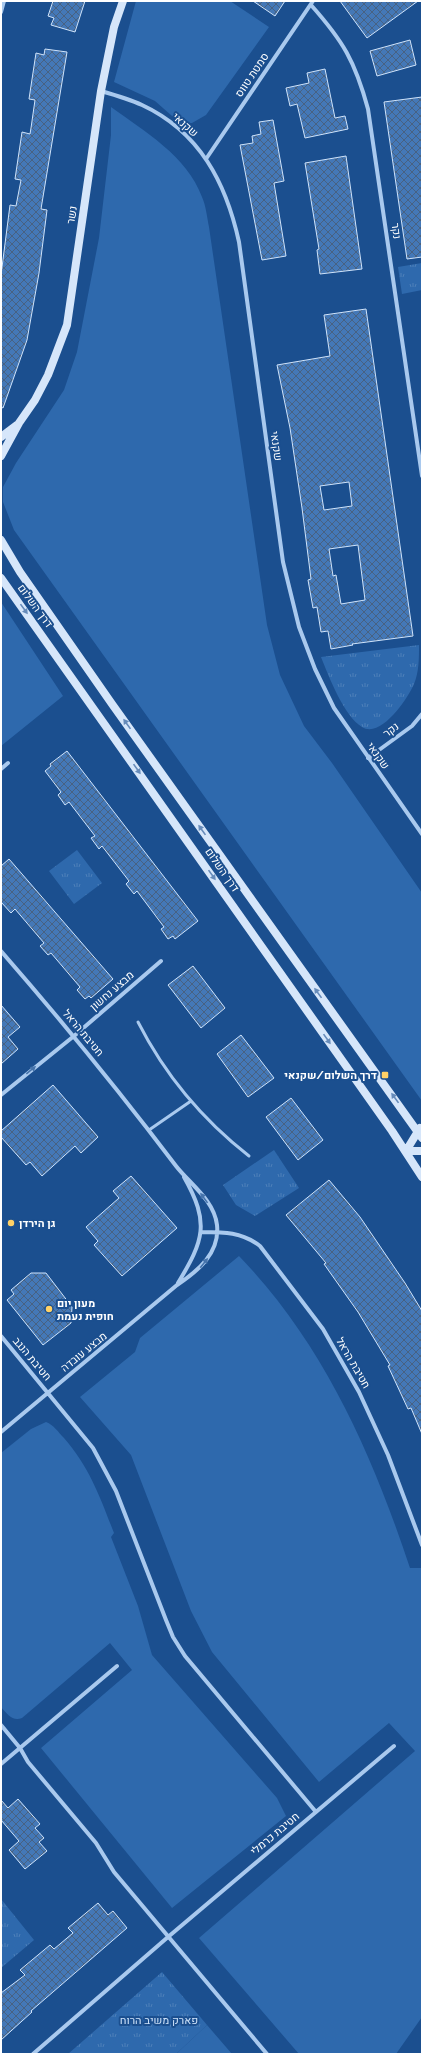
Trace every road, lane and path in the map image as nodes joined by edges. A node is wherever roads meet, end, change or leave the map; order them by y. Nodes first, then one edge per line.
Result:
1 (4, 1) edge
2 (123, 1) edge
3 (312, 3) edge
4 (1, 12) edge
5 (102, 91) junction
6 (206, 159) junction
7 (19, 423) junction
8 (1, 437) edge
9 (1, 456) edge
10 (422, 476) edge
11 (1, 540) edge
12 (1, 578) edge
13 (422, 714) edge
14 (368, 758) junction
15 (8, 763) dead end
16 (1, 769) edge
17 (422, 834) edge
18 (1, 951) edge
19 (161, 961) dead end
20 (138, 1022) dead end
21 (74, 1036) junction
22 (1, 1095) edge
23 (190, 1101) junction
24 (420, 1128) edge
25 (149, 1130) junction
26 (422, 1138) edge
27 (406, 1150) junction
28 (422, 1151) edge
29 (249, 1156) dead end
30 (180, 1170) junction
31 (422, 1177) edge
32 (202, 1232) junction
33 (217, 1232) junction
34 (177, 1285) junction
35 (1, 1336) edge
36 (48, 1393) junction
37 (1, 1432) edge
38 (422, 1545) edge
39 (117, 1666) dead end
40 (1, 1725) edge
41 (394, 1746) dead end
42 (20, 1748) junction
43 (1, 1764) edge
44 (316, 1812) junction
45 (168, 1937) junction
46 (33, 2054) edge
47 (267, 2054) edge

1 - 4 street
2 - 5 street, נשר
3 - 6 street, סמטת טווס
3 - 10 street, נקר
5 - 6 street, שקנאי
5 - 7 street, נשר
6 - 14 street, שקנאי
7 - 8 street, נשר
7 - 9 street, נשר
24 -> 11 street, דרך השלום
12 -> 27 street, דרך השלום
13 - 14 street, נקר
14 - 17 street, שקנאי
15 - 16 street
18 - 21 street, חטיבת הראל
19 - 21 street, מבצע נחשון
20 - 23 lane
22 -> 21 street, מבצע נחשון
21 - 25 street, חטיבת הראל
23 - 25 lane
23 - 29 lane
24 - 26 street, דרך השלום
24 - 27 street
25 - 30 street, חטיבת הראל
27 - 28 street
27 - 31 street, דרך השלום
30 - 32 street, חטיבת הראל
33 -> 30 street, חטיבת הראל
32 - 33 street, חטיבת הראל
32 - 34 street, מבצע עובדה
34 -> 33 street, מבצע עובדה
33 - 38 street, חטיבת הראל
34 - 36 street, מבצע עובדה
35 - 36 street, חטיבת הנגב
36 - 37 street, מבצע עובדה
36 - 44 street, חטיבת הנגב
39 - 42 street
40 - 42 street
41 - 44 street, חטיבת כרמלי
42 - 43 street
42 - 45 street
44 - 45 street, חטיבת כרמלי
45 - 46 street, חטיבת כרמלי
45 - 47 street

